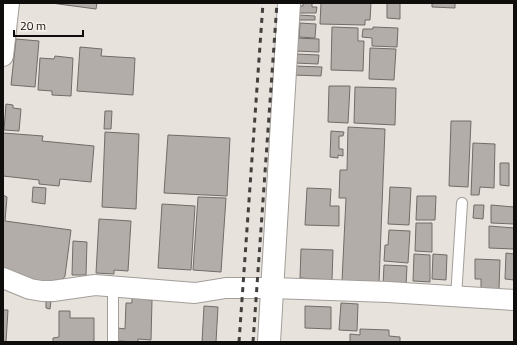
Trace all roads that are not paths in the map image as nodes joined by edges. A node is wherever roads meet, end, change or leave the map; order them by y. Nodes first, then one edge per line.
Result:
1 (9, 3) edge
2 (289, 3) edge
3 (3, 56) edge
4 (462, 203) dead end
5 (3, 278) edge
6 (113, 286) junction
7 (272, 288) junction
8 (456, 297) junction
9 (514, 300) edge
10 (113, 341) dead end
11 (269, 342) edge

1 - 3 street
2 - 7 street
4 - 8 lane
5 - 6 street
6 - 7 street
6 - 10 lane
7 - 8 street
7 - 11 street
8 - 9 street

